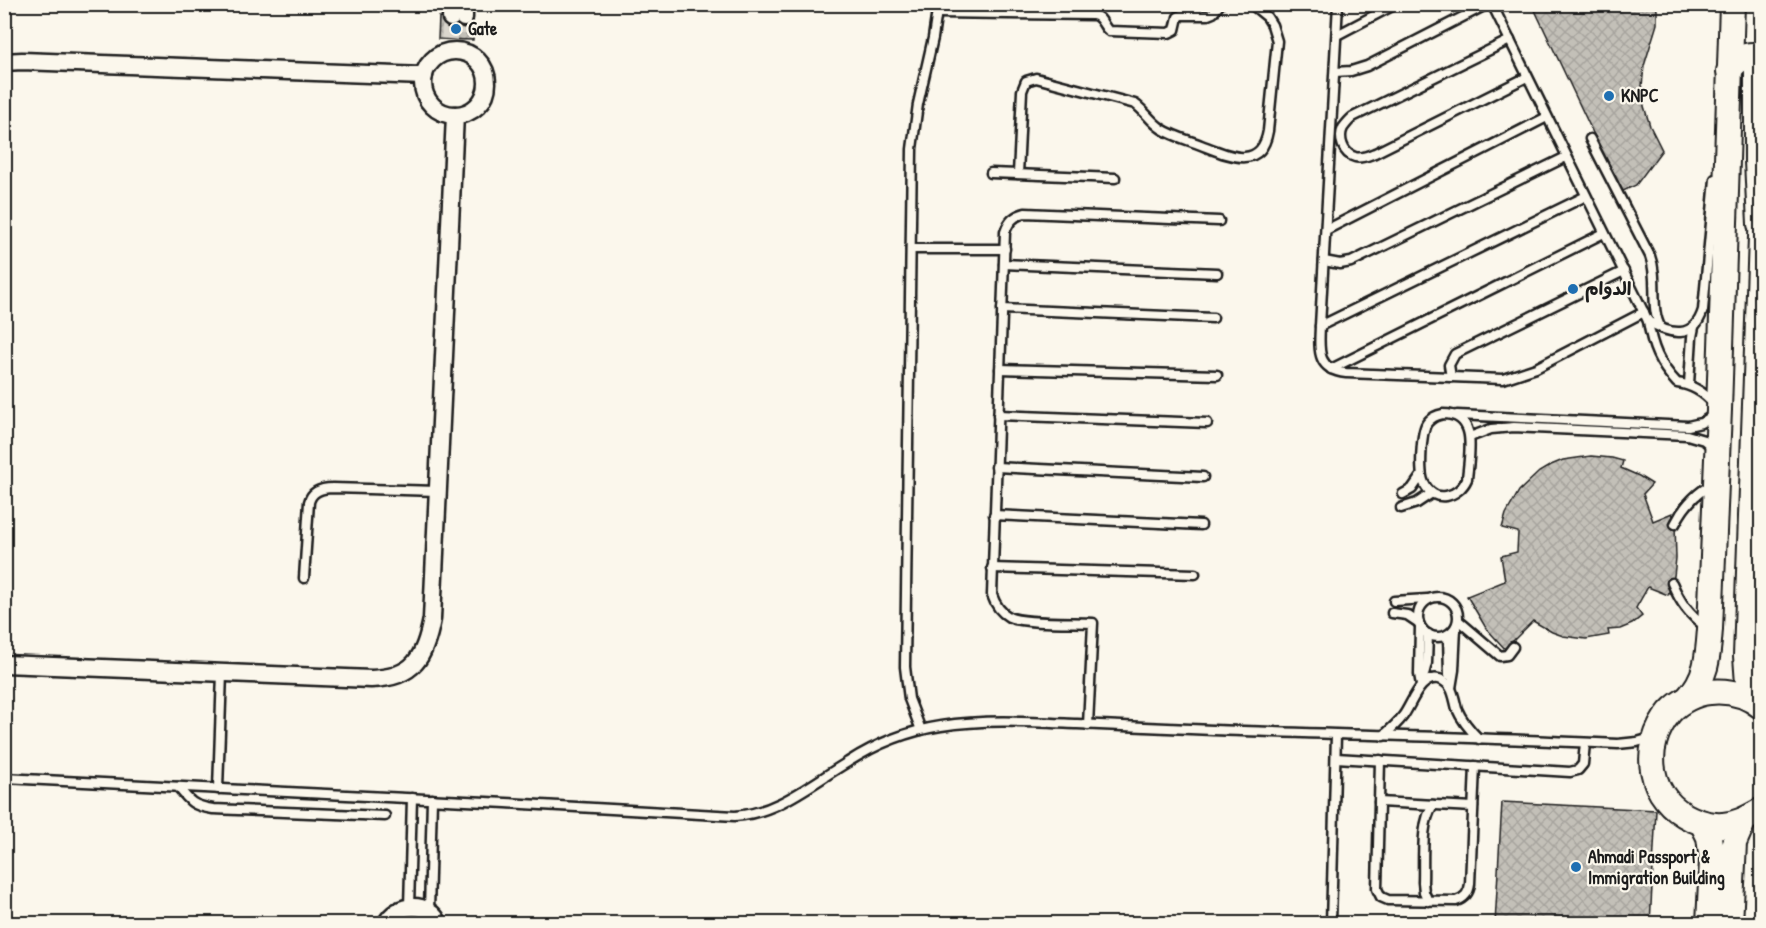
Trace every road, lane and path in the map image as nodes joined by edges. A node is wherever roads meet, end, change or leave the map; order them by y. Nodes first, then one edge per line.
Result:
1 (1220, 4) edge
2 (1251, 4) edge
3 (1338, 4) edge
4 (1396, 4) edge
5 (1490, 4) edge
6 (1731, 5) edge
7 (938, 9) edge
8 (1337, 35) junction
9 (1510, 40) junction
10 (4, 62) edge
11 (1729, 71) junction
12 (1335, 72) junction
13 (424, 76) junction
14 (1527, 77) junction
15 (1729, 95) junction
16 (455, 115) junction
17 (1546, 117) junction
18 (1590, 139) dead end
19 (1566, 157) junction
20 (1717, 158) dead end
21 (1716, 171) dead end
22 (991, 173) dead end
23 (1018, 174) junction
24 (1115, 178) dead end
25 (1586, 196) junction
26 (1761, 218) edge
27 (1219, 221) dead end
28 (1326, 230) junction
29 (1604, 233) junction
30 (911, 249) junction
31 (1005, 249) junction
32 (1324, 261) junction
33 (1004, 264) junction
34 (1624, 271) junction
35 (1217, 273) dead end
36 (1002, 309) junction
37 (1644, 312) junction
38 (1213, 318) dead end
39 (1648, 321) junction
40 (1320, 326) junction
41 (1695, 326) junction
42 (1662, 329) junction
43 (1000, 369) junction
44 (1331, 369) junction
45 (1217, 375) dead end
46 (1451, 377) junction
47 (1689, 384) junction
48 (1719, 410) junction
49 (998, 415) junction
50 (1457, 415) junction
51 (1207, 423) dead end
52 (1470, 437) junction
53 (1717, 453) junction
54 (996, 467) junction
55 (1421, 476) junction
56 (1203, 477) dead end
57 (1716, 482) junction
58 (438, 491) junction
59 (1432, 493) junction
60 (1403, 494) dead end
61 (1401, 508) dead end
62 (994, 515) junction
63 (1675, 524) dead end
64 (1201, 525) dead end
65 (993, 568) junction
66 (1195, 574) dead end
67 (304, 578) dead end
68 (1672, 583) dead end
69 (1430, 598) junction
70 (1394, 601) dead end
71 (1392, 612) dead end
72 (1419, 624) junction
73 (1457, 624) junction
74 (1710, 629) junction
75 (1428, 634) junction
76 (1448, 635) junction
77 (1513, 647) dead end
78 (4, 664) edge
79 (222, 673) junction
80 (1421, 685) junction
81 (1451, 688) junction
82 (1688, 698) junction
83 (1757, 703) edge
84 (1088, 724) junction
85 (921, 730) junction
86 (1336, 735) junction
87 (1383, 736) junction
88 (1655, 736) junction
89 (1479, 739) junction
90 (1585, 743) junction
91 (1336, 758) junction
92 (1380, 760) junction
93 (1475, 766) junction
94 (4, 778) edge
95 (178, 787) junction
96 (218, 789) junction
97 (412, 798) junction
98 (432, 799) junction
99 (1379, 802) junction
100 (1433, 805) junction
101 (1473, 807) junction
102 (1753, 815) edge
103 (385, 816) dead end
104 (1702, 823) junction
105 (1428, 901) junction
106 (409, 907) junction
107 (434, 917) edge
108 (386, 924) edge
109 (450, 924) edge
110 (1331, 924) edge
111 (1709, 924) edge
112 (1730, 924) edge

1 - 7 lane
2 - 23 lane
3 - 8 lane
4 - 8 lane
5 - 9 lane
5 - 12 lane
6 - 11 main road
7 - 30 lane
8 - 12 lane
9 - 14 lane
9 - 14 lane
10 - 13 street
11 - 15 main road
11 - 26 main road
12 - 28 lane
13 - 16 street
13 - 16 street
14 - 17 lane
15 - 20 lane
15 - 48 main road
16 - 58 street
17 - 19 lane
17 - 28 lane
18 - 42 lane
19 - 25 lane
19 - 32 lane
21 - 41 lane
22 - 23 lane
23 - 24 lane
25 - 29 lane
25 - 40 lane
26 - 83 main road
27 - 31 lane
28 - 32 lane
29 - 34 lane
29 - 44 lane
30 - 31 lane
30 - 85 lane
31 - 33 lane
32 - 40 lane
33 - 35 lane
33 - 36 lane
34 - 37 lane
34 - 46 lane
36 - 38 lane
36 - 43 lane
37 - 39 lane
37 - 46 lane
39 - 42 lane
39 - 47 lane
40 - 44 lane
41 - 42 lane
41 - 47 lane
43 - 45 lane
43 - 49 lane
44 - 46 lane
47 - 48 lane
48 - 50 lane
48 - 53 main road
49 - 51 lane
49 - 54 lane
50 - 52 lane
50 - 55 lane
52 - 53 lane
52 - 59 lane
53 - 57 main road
54 - 56 lane
54 - 62 lane
55 - 59 lane
55 - 60 lane
57 - 63 lane
57 - 74 main road
58 - 67 lane
58 - 79 street
59 - 61 lane
62 - 64 lane
62 - 65 lane
65 - 66 lane
65 - 84 lane
68 - 74 lane
69 - 70 lane
69 - 72 lane
69 - 73 lane
71 - 72 lane
72 - 75 lane
72 - 80 lane
73 - 76 lane
73 - 77 lane
73 - 81 lane
74 - 82 main road
75 - 76 lane
75 - 80 lane
76 - 81 lane
78 - 79 street
79 - 96 lane
80 - 81 lane
80 - 87 lane
81 - 89 lane
82 - 83 main road
82 - 88 main road
84 - 85 lane
84 - 86 lane
85 - 98 lane
86 - 87 lane
86 - 91 lane
87 - 89 lane
88 - 90 lane
88 - 104 main road
89 - 90 lane
90 - 93 lane
91 - 92 lane
91 - 110 lane
92 - 93 lane
92 - 99 lane
93 - 101 lane
94 - 95 lane
95 - 96 lane
95 - 103 lane
96 - 97 lane
97 - 98 lane
97 - 106 lane
98 - 107 lane
99 - 100 lane
99 - 105 lane
100 - 101 lane
100 - 105 lane
101 - 105 lane
102 - 104 main road
102 - 112 main road
104 - 111 main road
106 - 107 street
106 - 108 street
107 - 109 street

